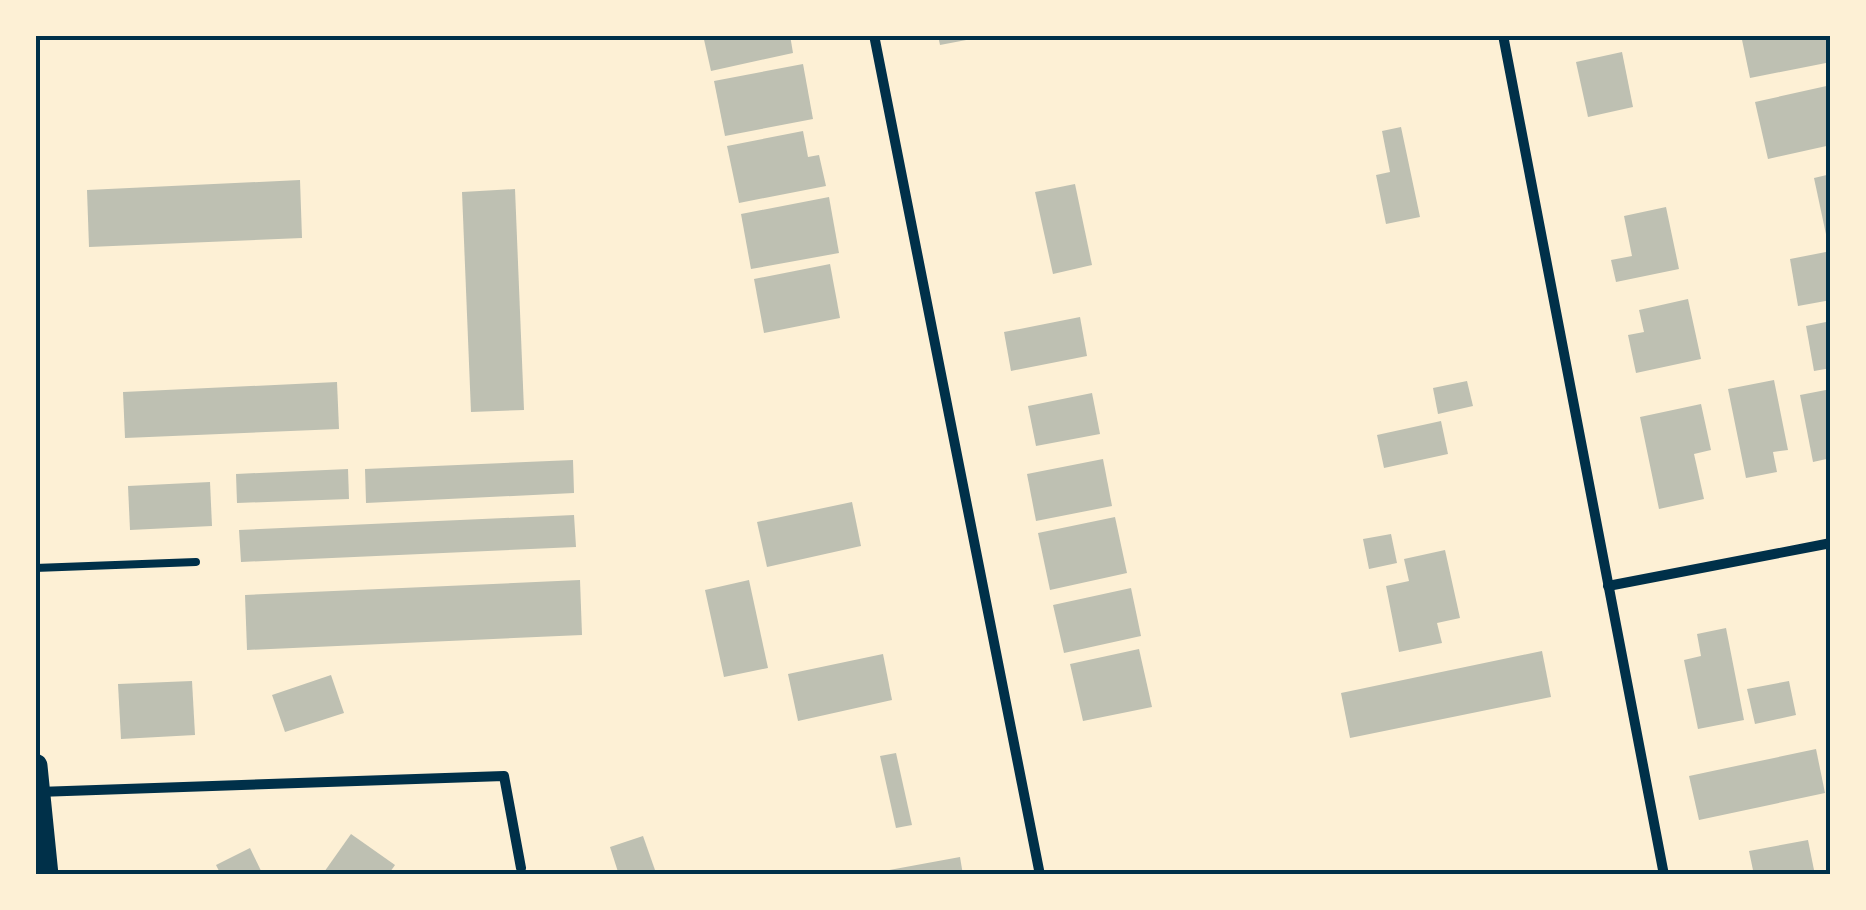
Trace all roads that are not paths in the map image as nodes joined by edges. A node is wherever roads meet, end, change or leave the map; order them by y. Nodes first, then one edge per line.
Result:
1 (874, 35) edge
2 (1503, 35) edge
3 (1831, 542) edge
4 (196, 562) dead end
5 (35, 568) edge
6 (1608, 586) junction
7 (36, 779) edge
8 (522, 868) dead end
9 (46, 875) edge
10 (1040, 875) edge
11 (1664, 875) edge

1 - 10 street
2 - 6 street
3 - 6 street
4 - 5 lane
6 - 11 street
7 - 8 street
7 - 9 highway

